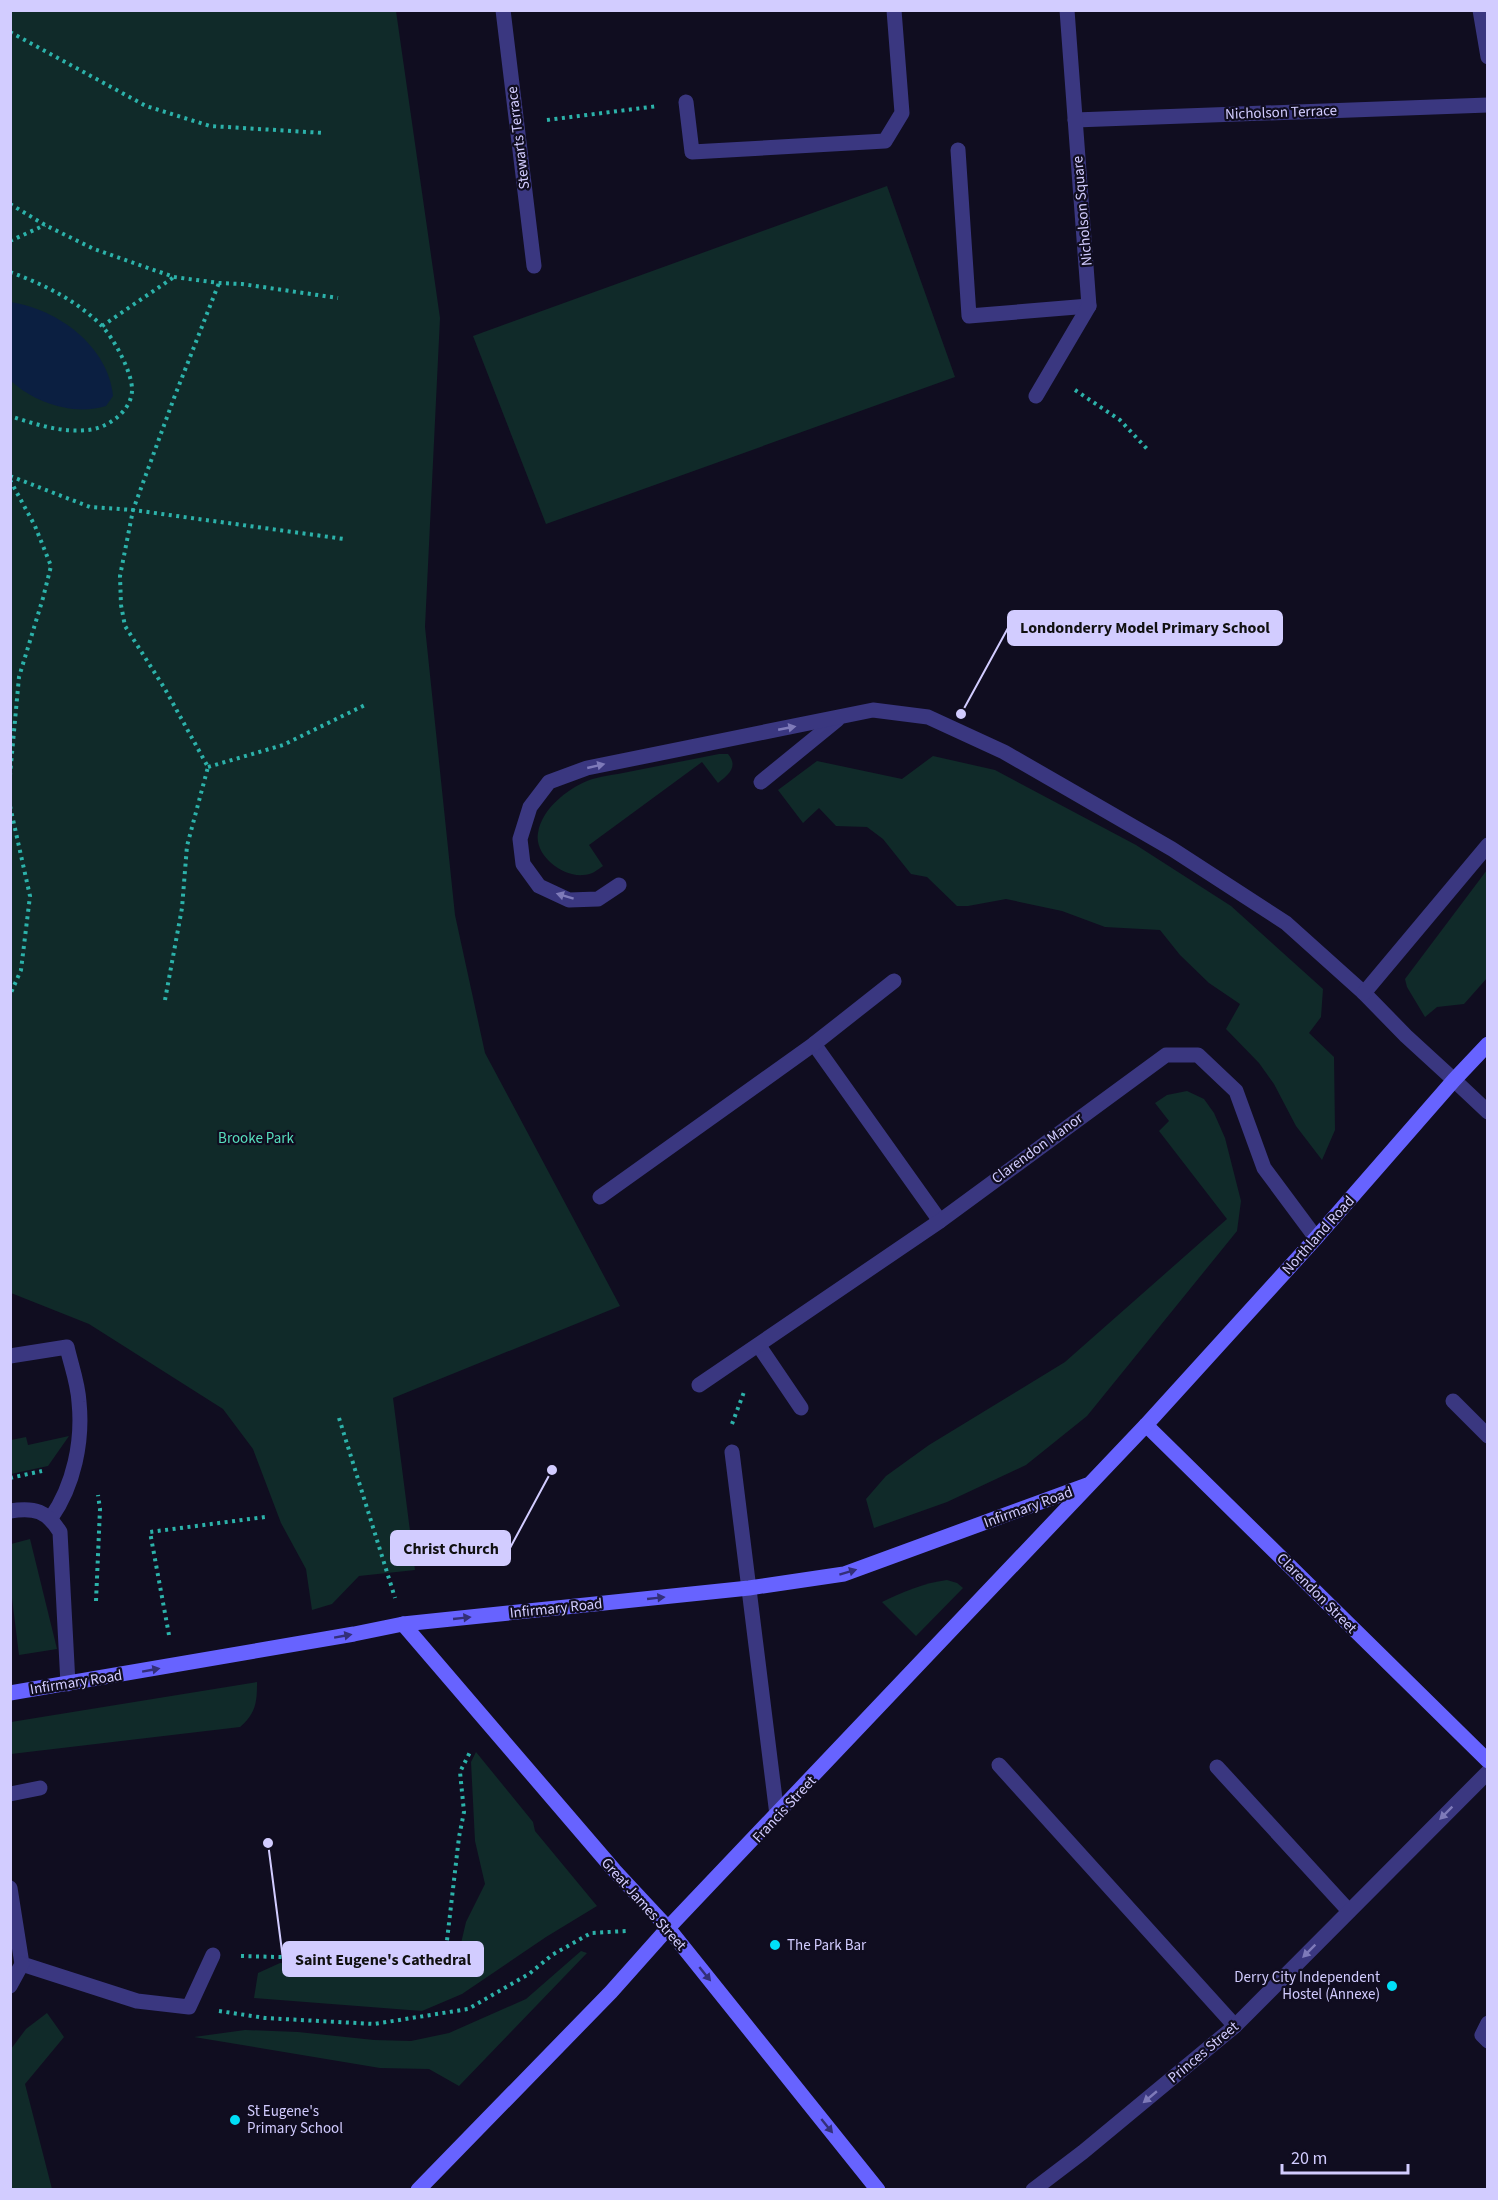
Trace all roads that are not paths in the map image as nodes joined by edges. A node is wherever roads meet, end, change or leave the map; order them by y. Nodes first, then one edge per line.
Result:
1 (503, 10) edge
2 (894, 10) edge
3 (1067, 10) edge
4 (1480, 10) edge
5 (1488, 57) edge
6 (686, 102) road end
7 (1488, 105) edge
8 (1075, 120) junction
9 (958, 150) dead end
10 (534, 266) dead end
11 (1089, 306) junction
12 (1036, 396) dead end
13 (839, 718) junction
14 (761, 782) dead end
15 (1488, 845) edge
16 (619, 885) dead end
17 (894, 981) dead end
18 (1365, 993) junction
19 (814, 1044) junction
20 (1488, 1044) edge
21 (1454, 1080) junction
22 (1488, 1112) edge
23 (600, 1197) dead end
24 (940, 1221) junction
25 (1316, 1238) junction
26 (759, 1346) junction
27 (10, 1356) edge
28 (699, 1385) dead end
29 (1453, 1401) dead end
30 (801, 1408) dead end
31 (1146, 1425) junction
32 (1488, 1436) edge
33 (732, 1452) road end
34 (1090, 1484) junction
35 (10, 1511) edge
36 (51, 1518) junction
37 (749, 1588) junction
38 (403, 1623) junction
39 (68, 1683) junction
40 (10, 1693) edge
41 (1488, 1761) edge
42 (999, 1765) dead end
43 (1217, 1767) dead end
44 (1488, 1772) edge
45 (40, 1788) dead end
46 (10, 1794) edge
47 (777, 1815) junction
48 (10, 1888) edge
49 (1348, 1911) junction
50 (668, 1929) junction
51 (213, 1956) road end
52 (22, 1964) junction
53 (10, 1986) edge
54 (1488, 2023) edge
55 (1234, 2026) junction
56 (1488, 2041) edge
57 (418, 2190) edge
58 (878, 2190) edge
59 (1032, 2190) edge

1 - 10 street, Stewarts Terrace
2 - 6 street
3 - 8 street, Nicholson Square
4 - 5 street
7 - 8 street, Nicholson Terrace
8 - 11 street, Nicholson Square
9 - 11 street
11 - 12 street
13 - 14 street
16 -> 13 street
13 - 18 street
15 - 18 street
17 - 19 street
18 - 21 street
19 - 23 street
19 - 24 street
20 - 21 main road, Northland Road
21 - 22 street
21 - 25 main road, Northland Road
24 - 25 street, Clarendon Manor
24 - 26 street, Clarendon Manor
25 - 31 main road, Northland Road
26 - 28 street, Clarendon Manor
26 - 30 street
27 - 36 street
29 - 32 street
31 - 34 main road, Francis Street
31 - 41 main road, Clarendon Street
33 - 37 street
37 -> 34 main road, Infirmary Road
34 - 47 main road, Francis Street
35 - 36 street
36 - 39 street
38 -> 37 main road, Infirmary Road
37 - 47 street
39 -> 38 main road, Infirmary Road
38 - 50 main road, Great James Street
39 - 40 main road, Infirmary Road
42 - 55 street
43 - 49 street
44 -> 49 street, Princes Street
45 - 46 street
47 - 50 main road, Francis Street
48 - 52 street
49 -> 55 street, Princes Street
50 - 57 main road, Francis Street
50 -> 58 main road, Great James Street
51 - 52 street
52 - 53 street
54 - 56 street
55 -> 59 street, Princes Street

